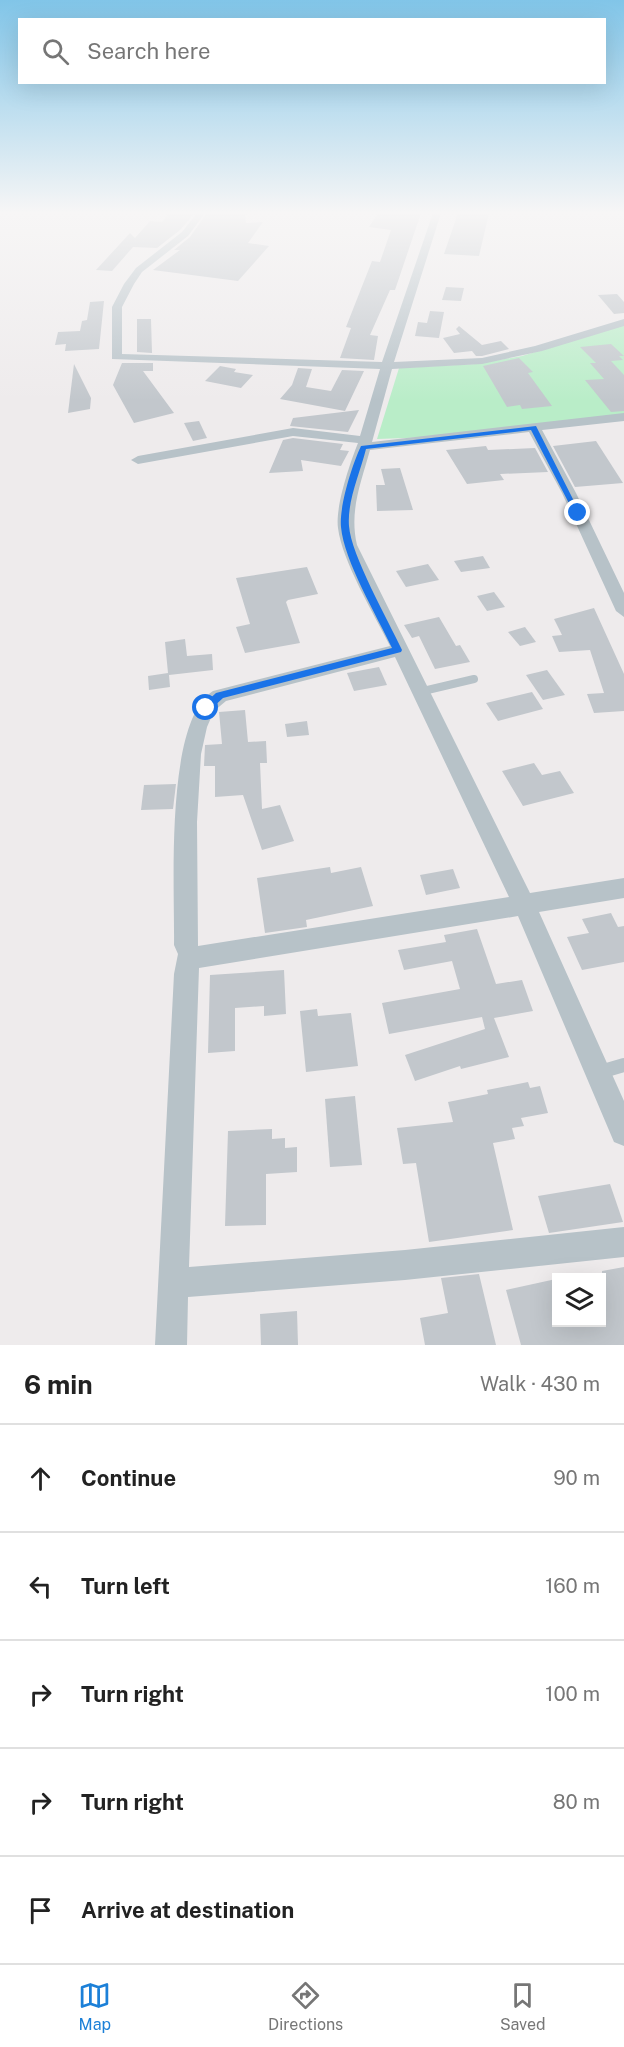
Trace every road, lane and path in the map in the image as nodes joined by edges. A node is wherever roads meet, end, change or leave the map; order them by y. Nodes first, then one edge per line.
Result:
1 (135, 276) edge
2 (416, 276) edge
3 (624, 322) edge
4 (387, 366) junction
5 (624, 417) edge
6 (534, 428) junction
7 (364, 444) junction
8 (138, 460) dead end
9 (624, 611) edge
10 (398, 650) junction
11 (474, 679) dead end
12 (418, 692) junction
13 (624, 888) edge
14 (524, 904) junction
15 (190, 954) junction
16 (624, 1065) edge
17 (598, 1073) junction
18 (624, 1132) edge
19 (624, 1242) edge
20 (173, 1282) junction
21 (171, 1345) edge

1 - 4 street
2 - 4 street
3 - 4 street
4 - 7 street
5 - 6 street
6 - 7 street
6 - 9 street
7 - 8 street
7 - 10 street
10 - 12 street
10 - 15 street
11 - 12 lane
12 - 14 street
13 - 14 street
14 - 15 street
14 - 17 street
15 - 20 street
16 - 17 lane
17 - 18 street
19 - 20 street
20 - 21 street

